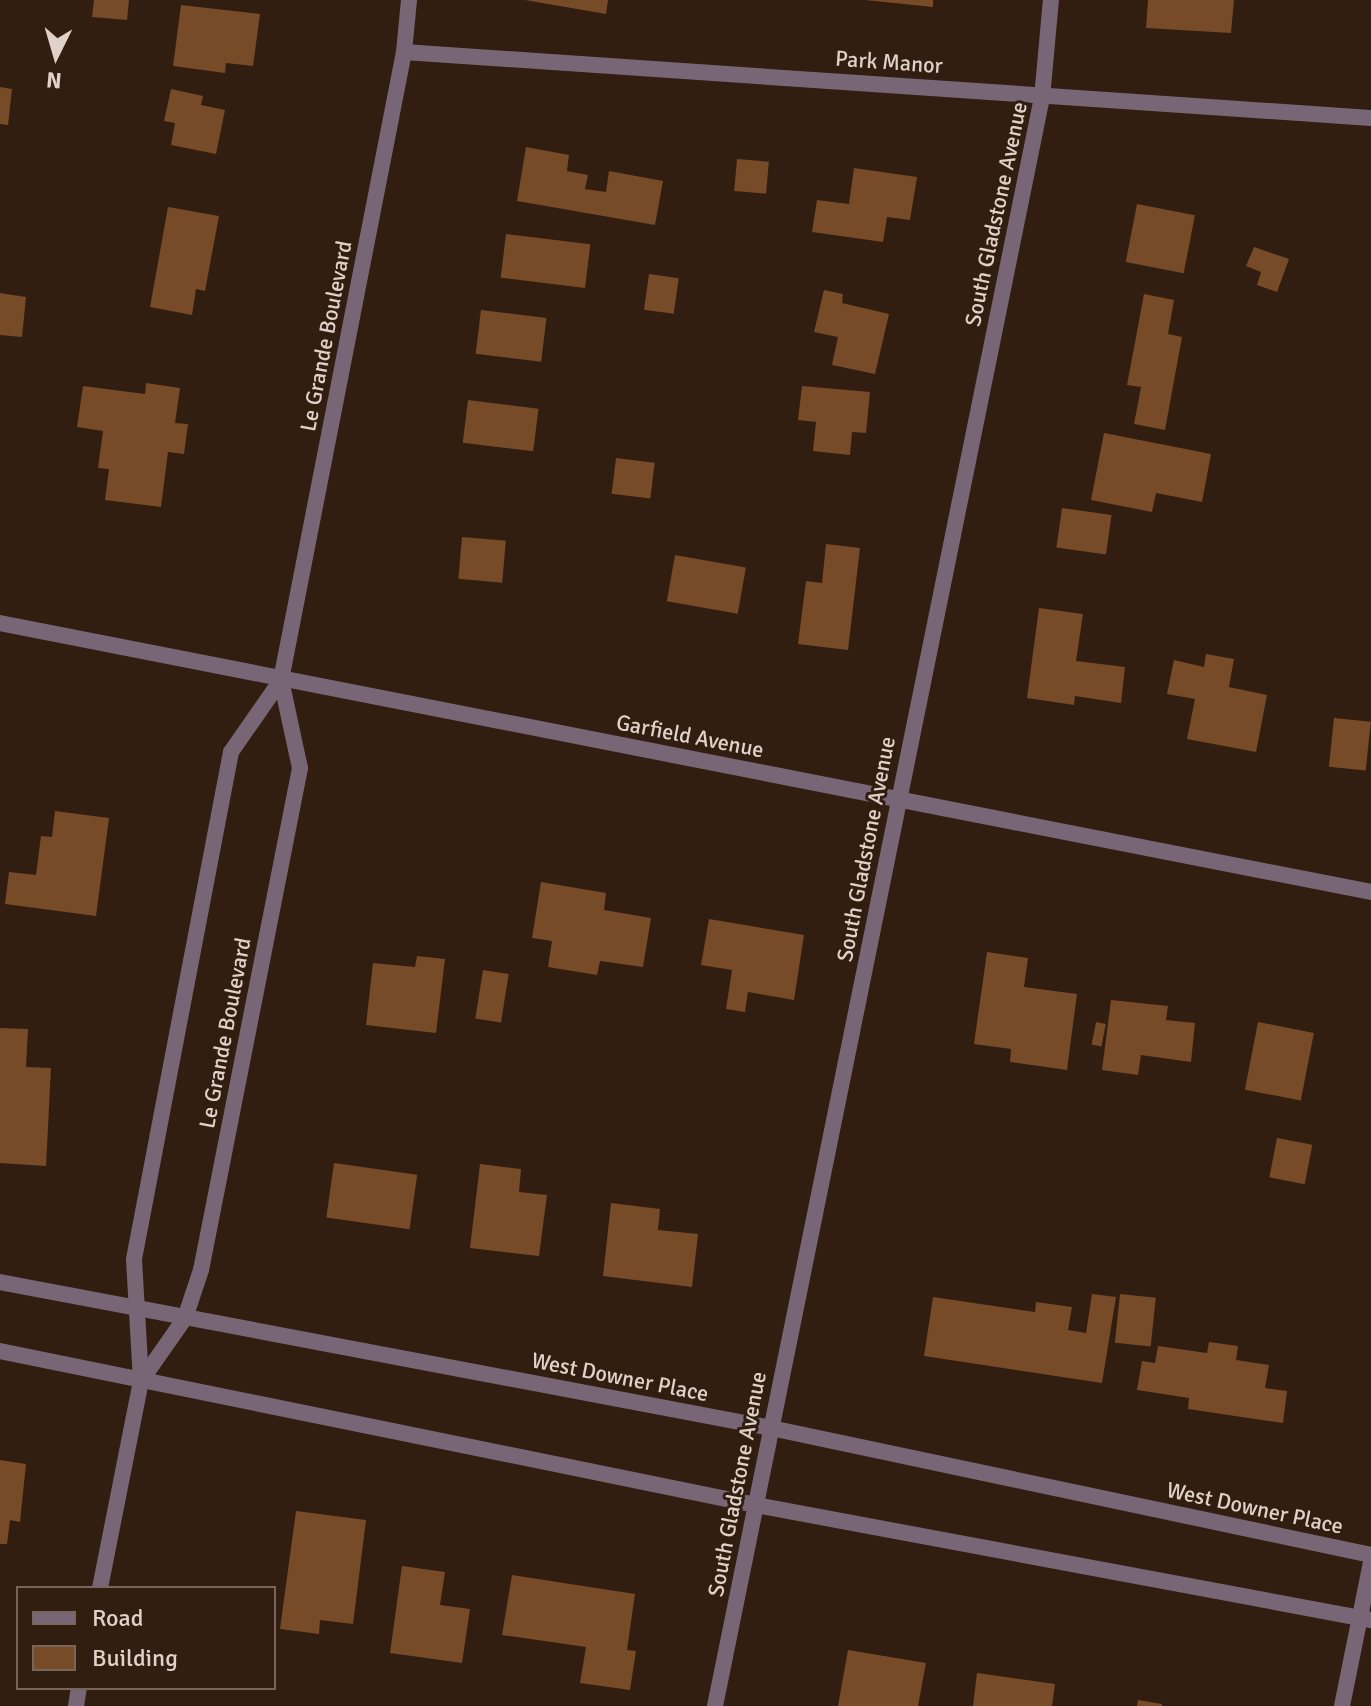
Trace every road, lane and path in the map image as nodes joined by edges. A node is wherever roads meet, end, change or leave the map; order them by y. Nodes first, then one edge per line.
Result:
1 (409, 0) edge
2 (1051, 0) edge
3 (404, 52) junction
4 (1042, 98) junction
5 (1371, 118) edge
6 (0, 623) edge
7 (281, 680) junction
8 (898, 798) junction
9 (1371, 892) edge
10 (0, 1282) edge
11 (137, 1309) junction
12 (185, 1318) junction
13 (0, 1351) edge
14 (141, 1381) junction
15 (771, 1428) junction
16 (756, 1505) junction
17 (1371, 1555) edge
18 (1371, 1562) edge
19 (100, 1586) edge
20 (1365, 1619) edge
21 (715, 1706) edge
22 (1342, 1706) edge

1 - 3 street, Le Grande Boulevard
2 - 4 street, South Gladstone Avenue
3 - 4 street, Park Manor
3 - 7 street, Le Grande Boulevard
4 - 5 street, Park Manor
4 - 8 street, South Gladstone Avenue
6 - 7 street, Garfield Avenue
7 - 8 street, Garfield Avenue
7 - 11 street, Le Grande Boulevard
7 - 12 street, Le Grande Boulevard
8 - 9 street, Garfield Avenue
8 - 15 street, South Gladstone Avenue
10 - 11 street, West Downer Place
11 - 12 street, West Downer Place
11 - 14 street, Le Grande Boulevard
12 - 14 street, Le Grande Boulevard
12 - 15 street, West Downer Place
13 - 14 street
14 - 16 street
14 - 19 street, Le Grande Boulevard
15 - 16 street, South Gladstone Avenue
15 - 17 street, West Downer Place
16 - 20 street
16 - 21 street, South Gladstone Avenue
18 - 20 street
20 - 22 street

